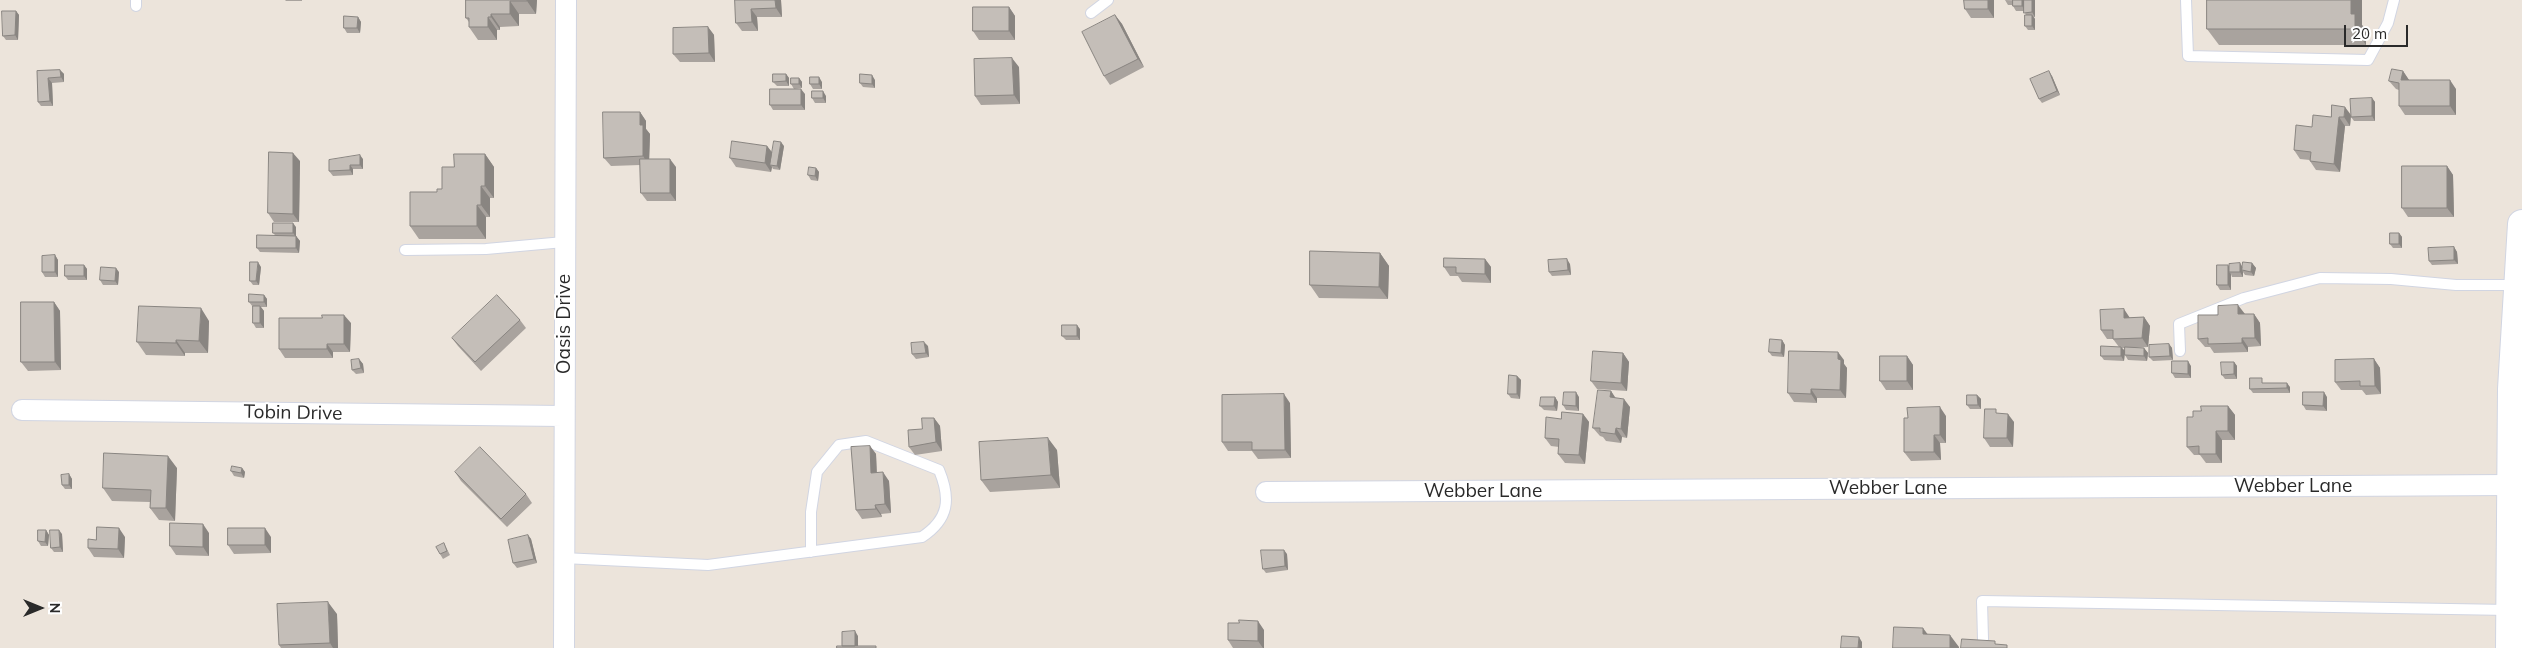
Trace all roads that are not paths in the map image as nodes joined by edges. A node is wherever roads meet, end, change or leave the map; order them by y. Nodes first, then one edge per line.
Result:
1 (566, 0) edge
2 (1108, 0) edge
3 (2186, 0) edge
4 (2394, 0) edge
5 (1091, 13) dead end
6 (2522, 224) edge
7 (564, 242) junction
8 (405, 250) dead end
9 (2518, 285) junction
10 (2180, 351) dead end
11 (22, 410) dead end
12 (563, 416) junction
13 (2510, 485) junction
14 (1266, 492) dead end
15 (810, 552) junction
16 (563, 558) junction
17 (2510, 610) junction
18 (1983, 639) edge
19 (564, 648) edge
20 (2510, 648) edge

1 - 7 street, Oasis Drive
2 - 5 lane
3 - 4 lane
6 - 9 street
7 - 8 lane
7 - 12 street, Oasis Drive
9 - 10 lane
9 - 13 street
11 - 12 street, Tobin Drive
12 - 16 street, Oasis Drive
13 - 14 street, Webber Lane
13 - 17 street
15 - 15 lane
15 - 16 lane
16 - 19 street, Oasis Drive
17 - 18 lane
17 - 20 street

